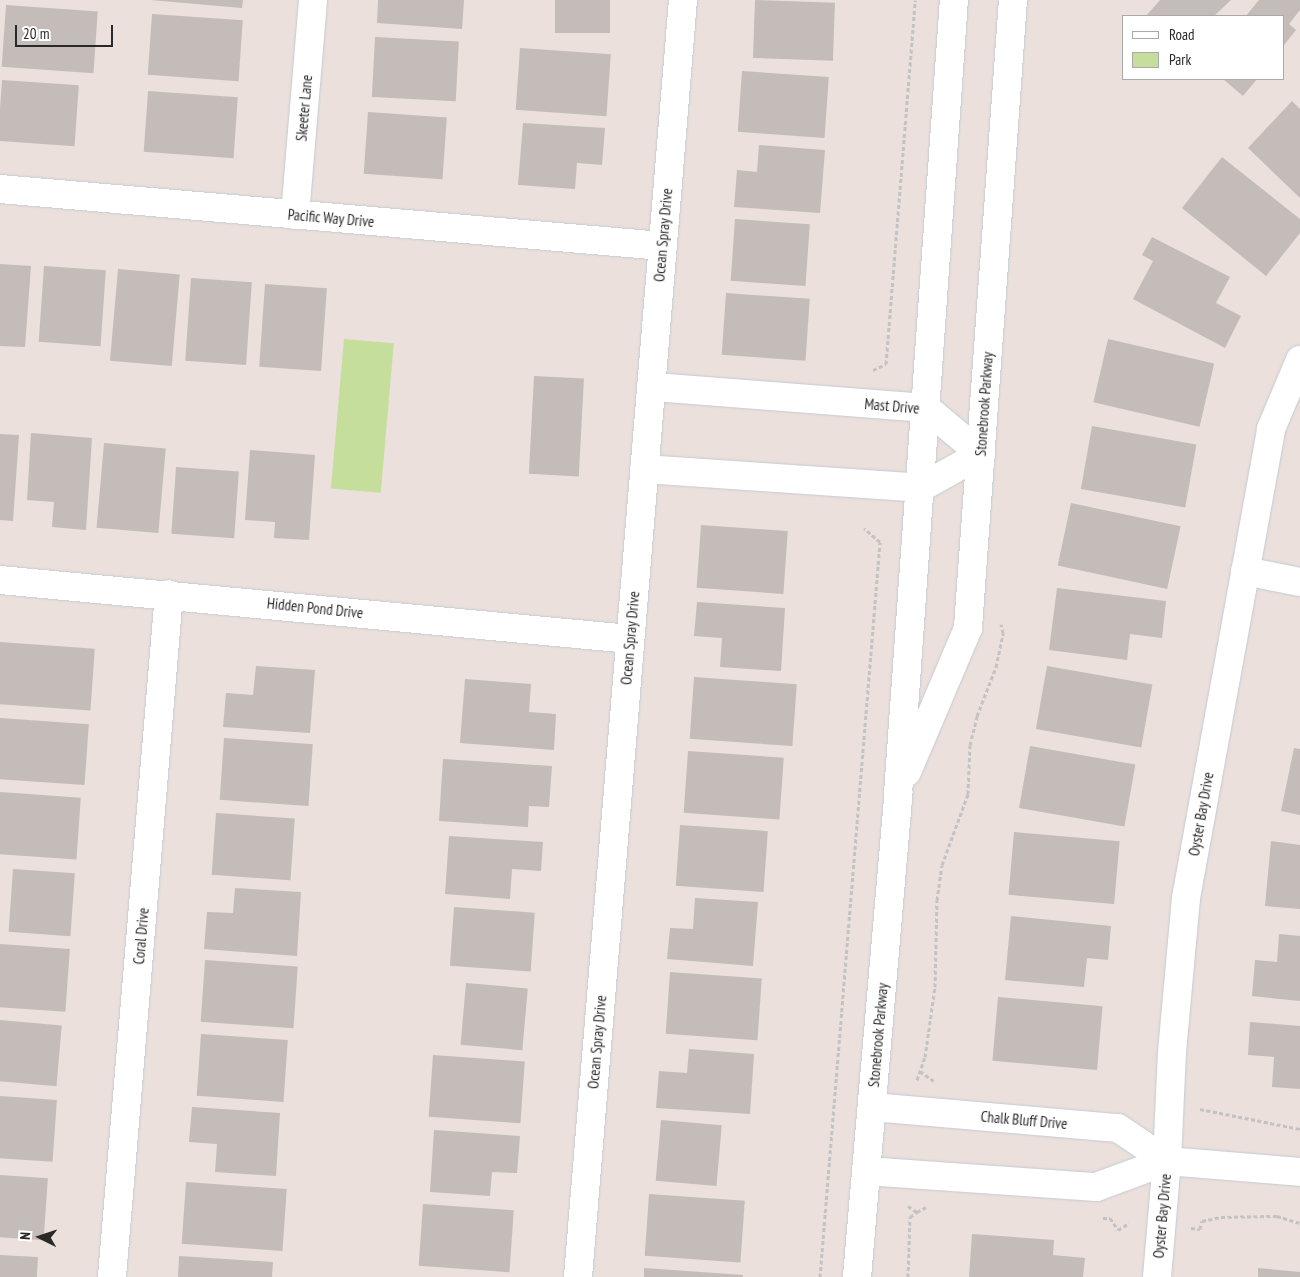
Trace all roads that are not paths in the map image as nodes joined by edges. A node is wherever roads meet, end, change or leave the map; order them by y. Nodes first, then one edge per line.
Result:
1 (313, 0) edge
2 (683, 0) edge
3 (954, 0) edge
4 (1013, 0) edge
5 (0, 189) edge
6 (295, 215) junction
7 (662, 246) junction
8 (1300, 360) edge
9 (651, 387) junction
10 (926, 408) junction
11 (980, 454) junction
12 (644, 469) junction
13 (920, 488) junction
14 (1245, 571) junction
15 (0, 580) edge
16 (1300, 582) edge
17 (169, 594) junction
18 (630, 639) junction
19 (898, 794) junction
20 (872, 1107) junction
21 (1167, 1161) junction
22 (866, 1171) junction
23 (1300, 1172) edge
24 (112, 1277) edge
25 (578, 1277) edge
26 (857, 1277) edge
27 (1157, 1277) edge

1 - 6 street, Skeeter Lane
2 - 7 street, Ocean Spray Drive
3 - 10 street, Stonebrook Parkway
4 - 11 street, Stonebrook Parkway
5 - 6 street, Pacific Way Drive
6 - 7 street, Pacific Way Drive
7 - 9 street, Ocean Spray Drive
8 - 14 street, Oyster Bay Drive
9 - 10 street, Mast Drive
9 - 12 street, Ocean Spray Drive
10 - 11 street, Mast Drive
10 - 13 street, Stonebrook Parkway
11 - 13 street
11 - 19 street, Stonebrook Parkway
12 - 13 street
12 - 18 street, Ocean Spray Drive
13 - 19 street, Stonebrook Parkway
14 - 16 street
14 - 21 street, Oyster Bay Drive
15 - 17 street, Hidden Pond Drive
17 - 18 street, Hidden Pond Drive
17 - 24 street, Coral Drive
18 - 25 street, Ocean Spray Drive
19 - 20 street, Stonebrook Parkway
20 - 21 street, Chalk Bluff Drive
20 - 22 street, Stonebrook Parkway
21 - 22 street, Chalk Bluff Drive
21 - 23 street, Chalk Bluff Drive
21 - 27 street, Oyster Bay Drive
22 - 26 street, Stonebrook Parkway

